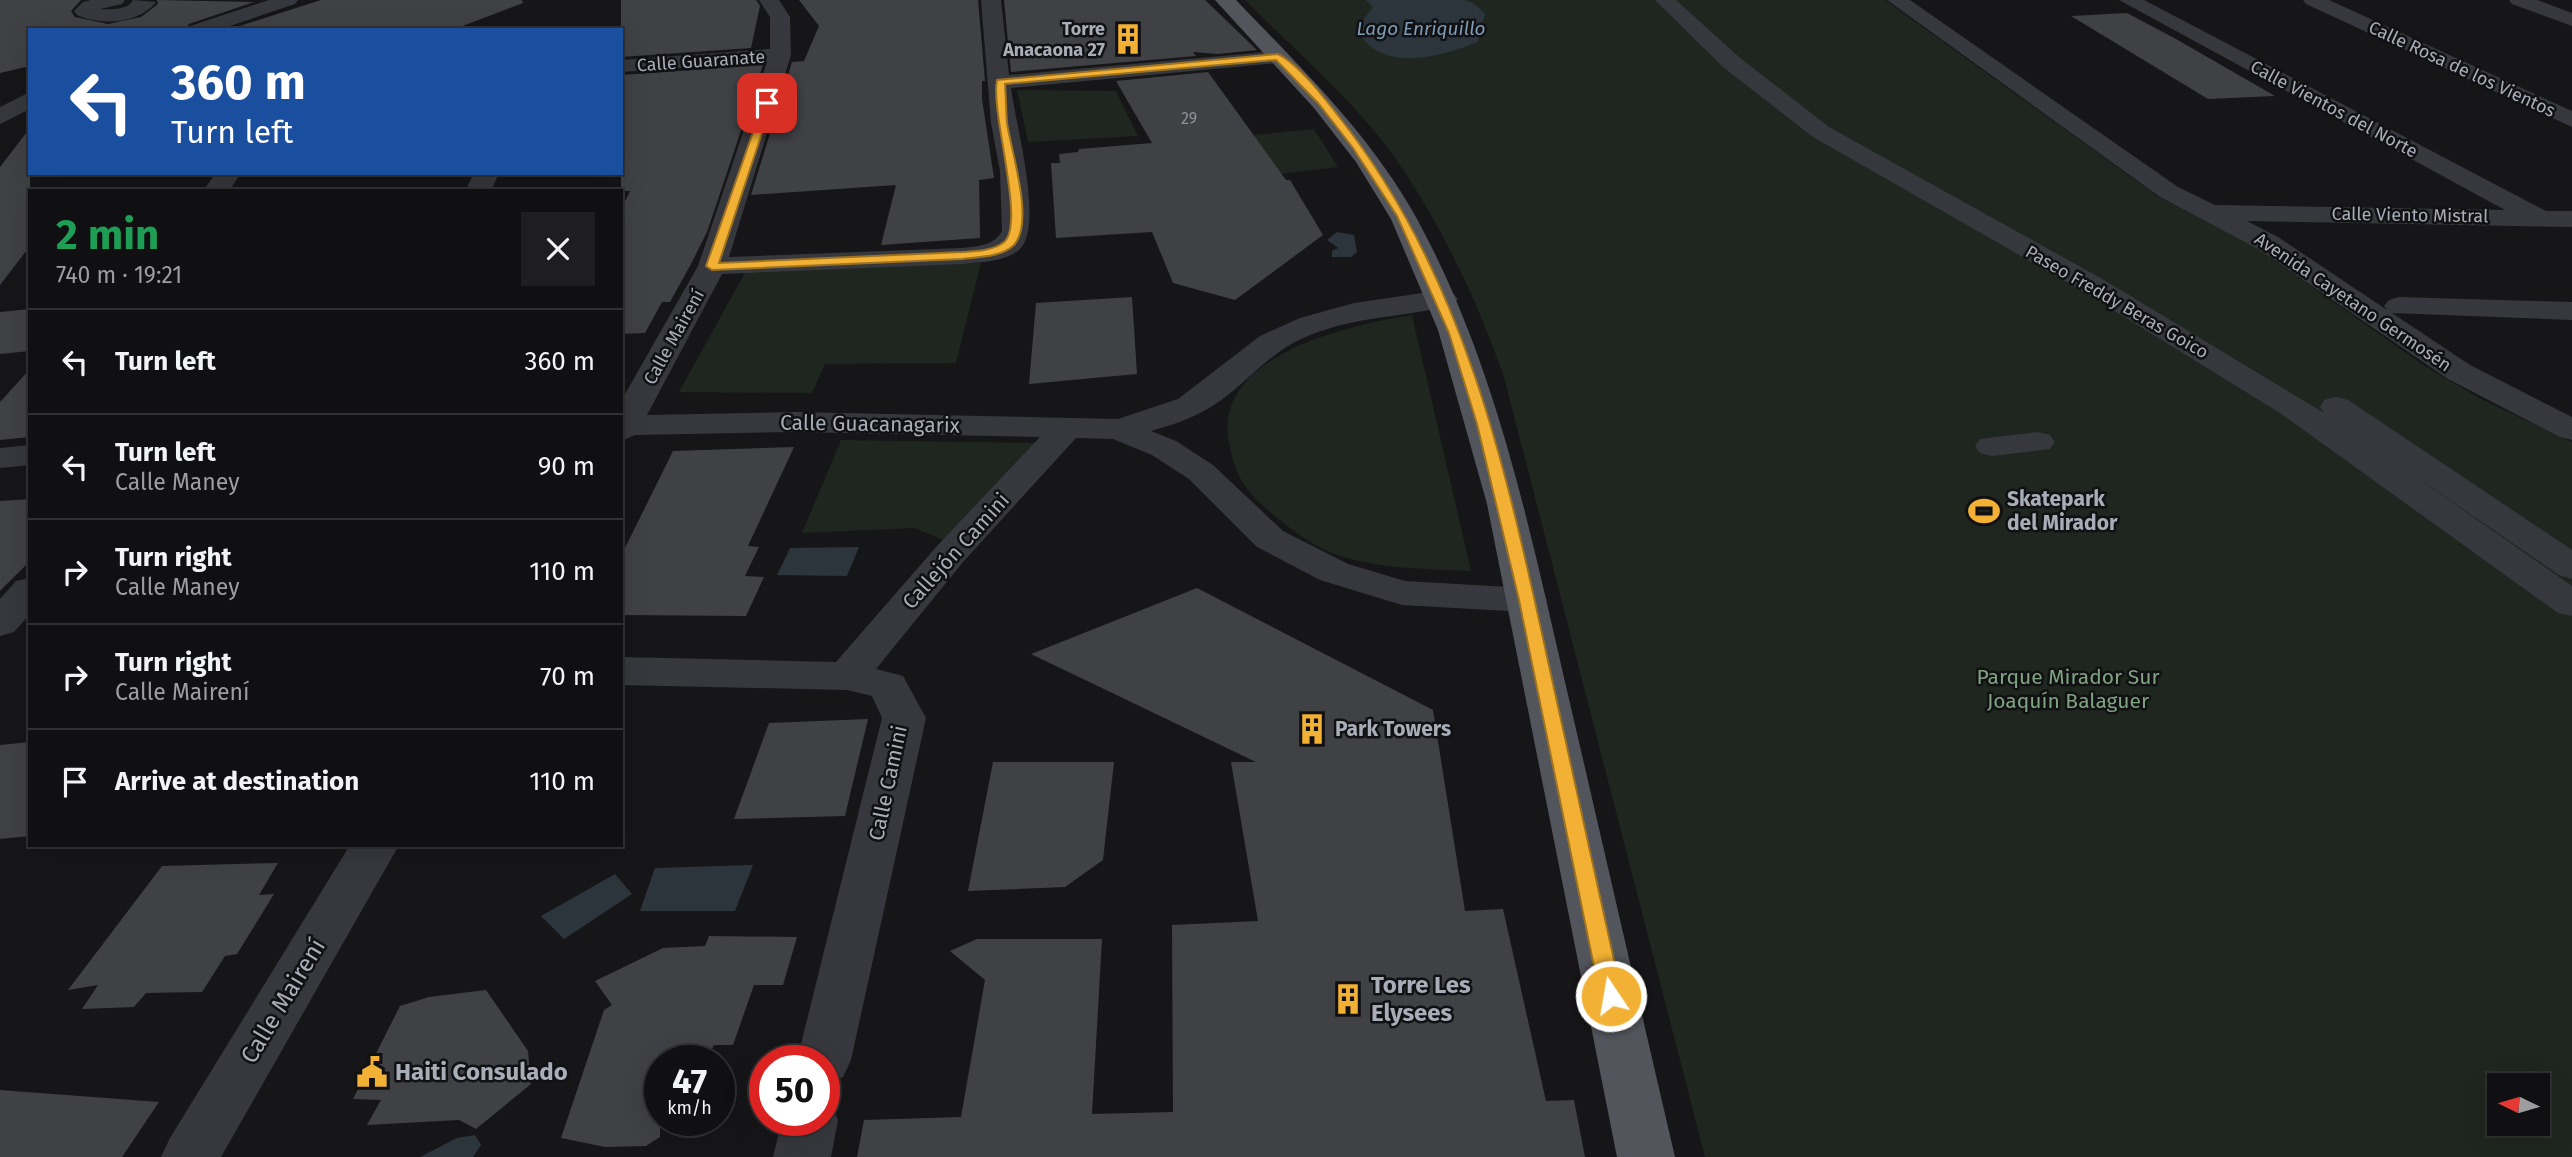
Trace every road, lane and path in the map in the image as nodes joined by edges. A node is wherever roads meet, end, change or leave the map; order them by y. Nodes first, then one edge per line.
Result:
1 (288, 0) edge
2 (769, 0) edge
3 (990, 0) edge
4 (1225, 0) edge
5 (1665, 0) edge
6 (1692, 0) edge
7 (1897, 0) edge
8 (1923, 0) edge
9 (2129, 0) edge
10 (2313, 0) edge
11 (2519, 0) edge
12 (128, 4) edge
13 (152, 19) dead end
14 (2572, 20) edge
15 (192, 28) edge
16 (780, 55) junction
17 (1278, 57) junction
18 (623, 66) edge
19 (1000, 82) junction
20 (28, 100) edge
21 (0, 117) edge
22 (2572, 120) edge
23 (2249, 212) junction
24 (2211, 213) junction
25 (2540, 218) junction
26 (2572, 219) edge
27 (712, 266) junction
28 (1443, 299) junction
29 (2399, 306) junction
30 (2572, 311) edge
31 (2572, 407) edge
32 (623, 425) edge
33 (623, 427) edge
34 (1067, 428) junction
35 (1118, 429) junction
36 (2572, 430) edge
37 (2038, 442) dead end
38 (1992, 446) dead end
39 (28, 455) edge
40 (0, 458) edge
41 (2425, 466) junction
42 (2387, 473) junction
43 (2572, 567) edge
44 (28, 592) edge
45 (1527, 600) junction
46 (2572, 604) edge
47 (0, 623) edge
48 (623, 671) edge
49 (847, 676) junction
50 (375, 847) edge
51 (828, 1045) edge
52 (807, 1136) edge
53 (190, 1157) edge
54 (802, 1157) edge
55 (1646, 1157) edge

1 - 15 street
2 - 16 street, Calle Mairení
3 - 19 street
4 - 17 main road
5 - 42 street, Paseo Freddy Beras Goico
6 - 41 street, Paseo Freddy Beras Goico
7 - 24 street, Avenida Cayetano Germosén
8 - 23 street, Avenida Cayetano Germosén
9 - 25 street, Calle Vientos del Norte
10 - 22 street, Calle Rosa de los Vientos
11 - 14 street
12 - 13 street
16 - 18 street, Calle Guaranate
16 - 27 street, Calle Mairení
17 - 19 street
17 - 28 main road
19 - 27 street
20 - 21 street
23 - 24 street, Calle Viento Mistral
23 - 25 street, Calle Viento Mistral
23 - 29 street, Avenida Cayetano Germosén
24 - 36 street, Avenida Cayetano Germosén
25 - 26 street, Calle Viento Mistral
27 - 32 street, Calle Mairení
28 - 35 street, Calle Guacanagarix
28 - 45 main road
29 - 30 street
29 - 31 street, Avenida Cayetano Germosén
33 - 34 street, Calle Guacanagarix
34 - 35 street, Calle Guacanagarix
34 - 49 street, Callejón Camini
35 - 45 street, Calle Guacanagarix
37 - 38 street
39 - 40 street
41 - 42 street
41 - 43 street, Paseo Freddy Beras Goico
42 - 46 street, Paseo Freddy Beras Goico
44 - 47 street
45 - 55 main road
48 - 49 street, Calle Camini
49 - 51 street, Calle Camini
50 - 53 street, Calle Mairení
52 - 54 street

